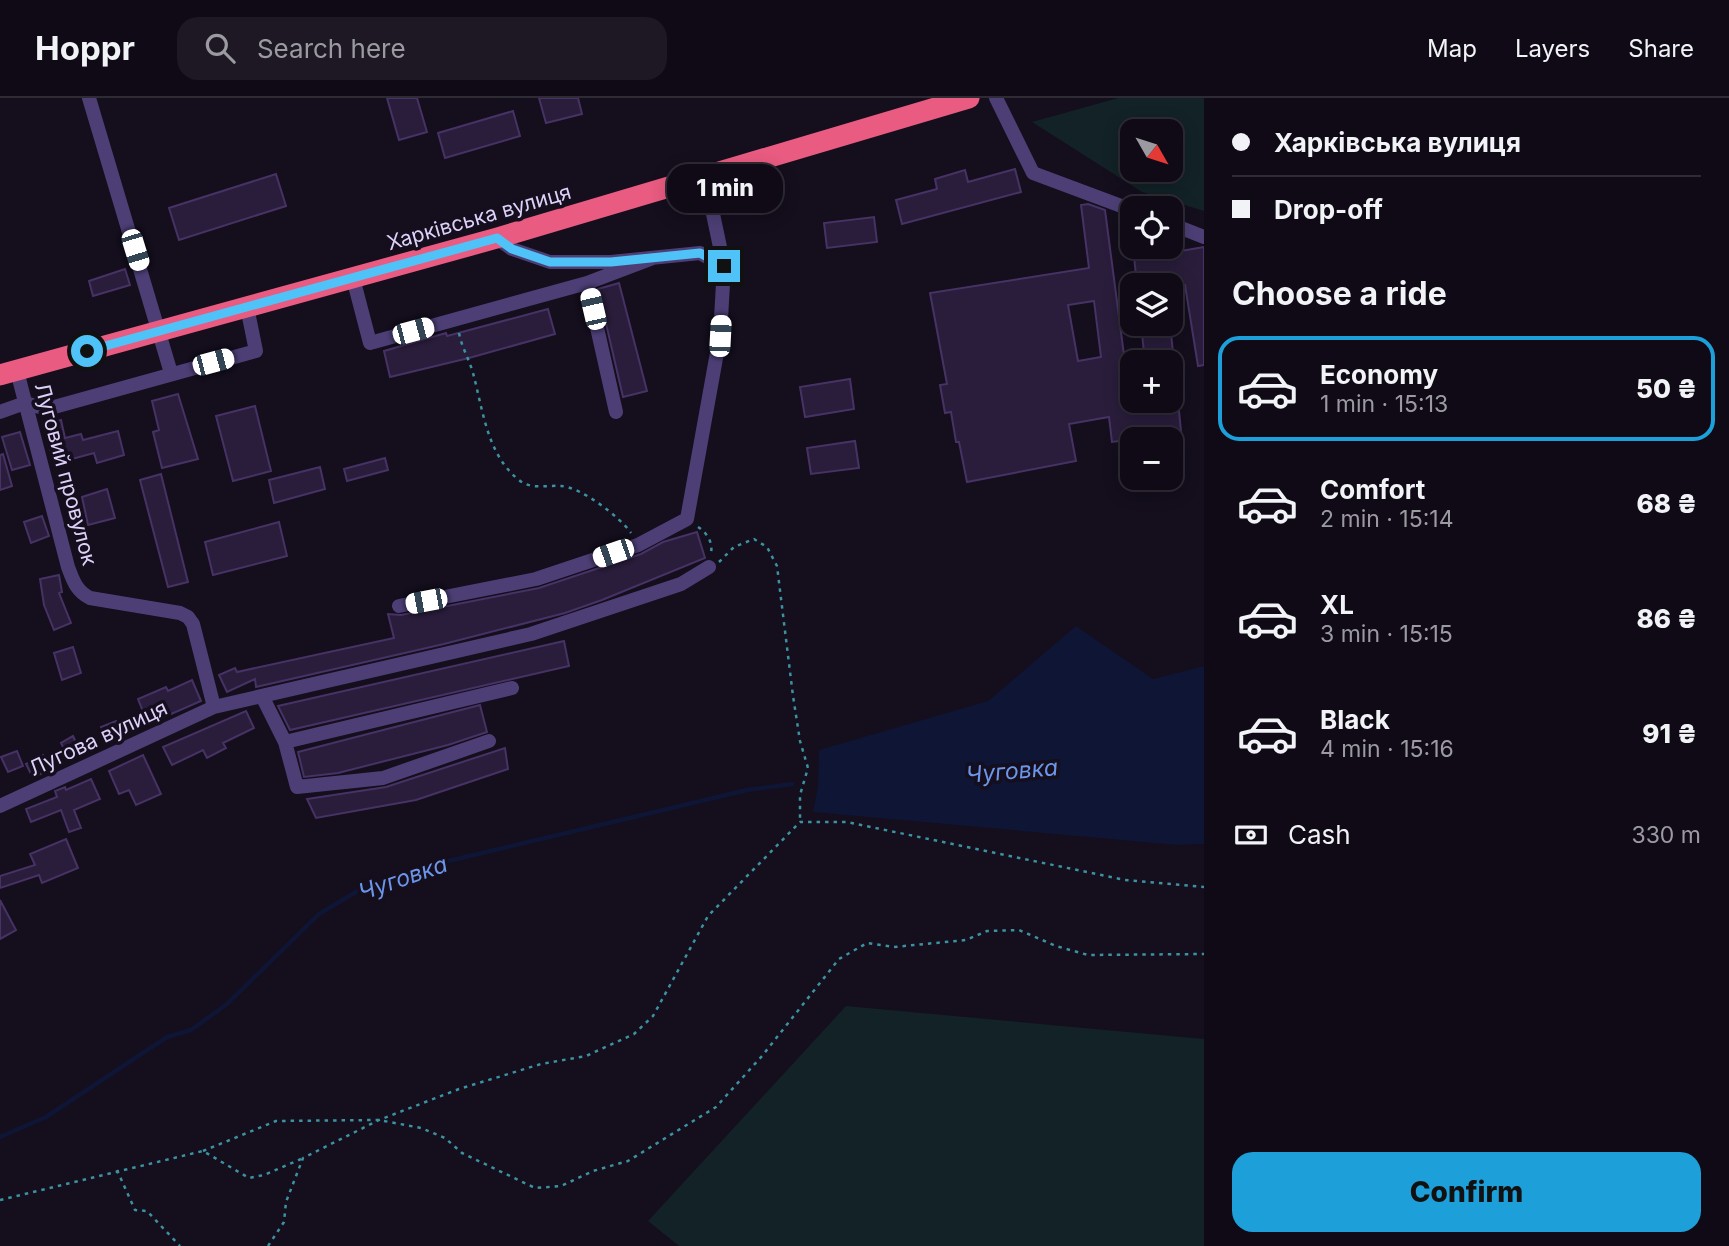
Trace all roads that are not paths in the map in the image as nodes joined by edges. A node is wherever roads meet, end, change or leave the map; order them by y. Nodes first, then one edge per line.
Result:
1 (89, 98) edge
2 (969, 98) edge
3 (996, 98) edge
4 (705, 176) junction
5 (1120, 205) edge
6 (1183, 229) edge
7 (1204, 237) edge
8 (497, 238) junction
9 (653, 258) junction
10 (724, 266) junction
11 (353, 278) junction
12 (587, 283) junction
13 (247, 307) junction
14 (157, 331) junction
15 (8, 373) edge
16 (171, 373) junction
17 (25, 402) junction
18 (0, 412) edge
19 (616, 412) dead end
20 (709, 567) road end
21 (399, 606) dead end
22 (512, 688) dead end
23 (262, 696) junction
24 (215, 707) junction
25 (489, 741) dead end
26 (285, 742) junction
27 (0, 806) edge

1 - 14 street
2 - 4 highway, Харківська вулиця
3 - 5 street
4 - 8 highway, Харківська вулиця
4 - 10 street
6 - 7 street
8 - 9 street
8 - 11 highway, Харківська вулиця
9 - 10 street
9 - 12 street
10 - 21 street
11 - 12 street
11 - 13 highway, Харківська вулиця
12 - 19 street
13 - 14 highway, Харківська вулиця
13 - 16 street
14 - 15 highway, Харківська вулиця
14 - 16 street
15 - 17 street, Луговий провулок
16 - 17 street
17 - 18 street
17 - 24 street, Луговий провулок
20 - 23 street, Лугова вулиця
22 - 26 street
23 - 24 street, Лугова вулиця
23 - 26 street
24 - 27 street, Лугова вулиця
25 - 26 street

